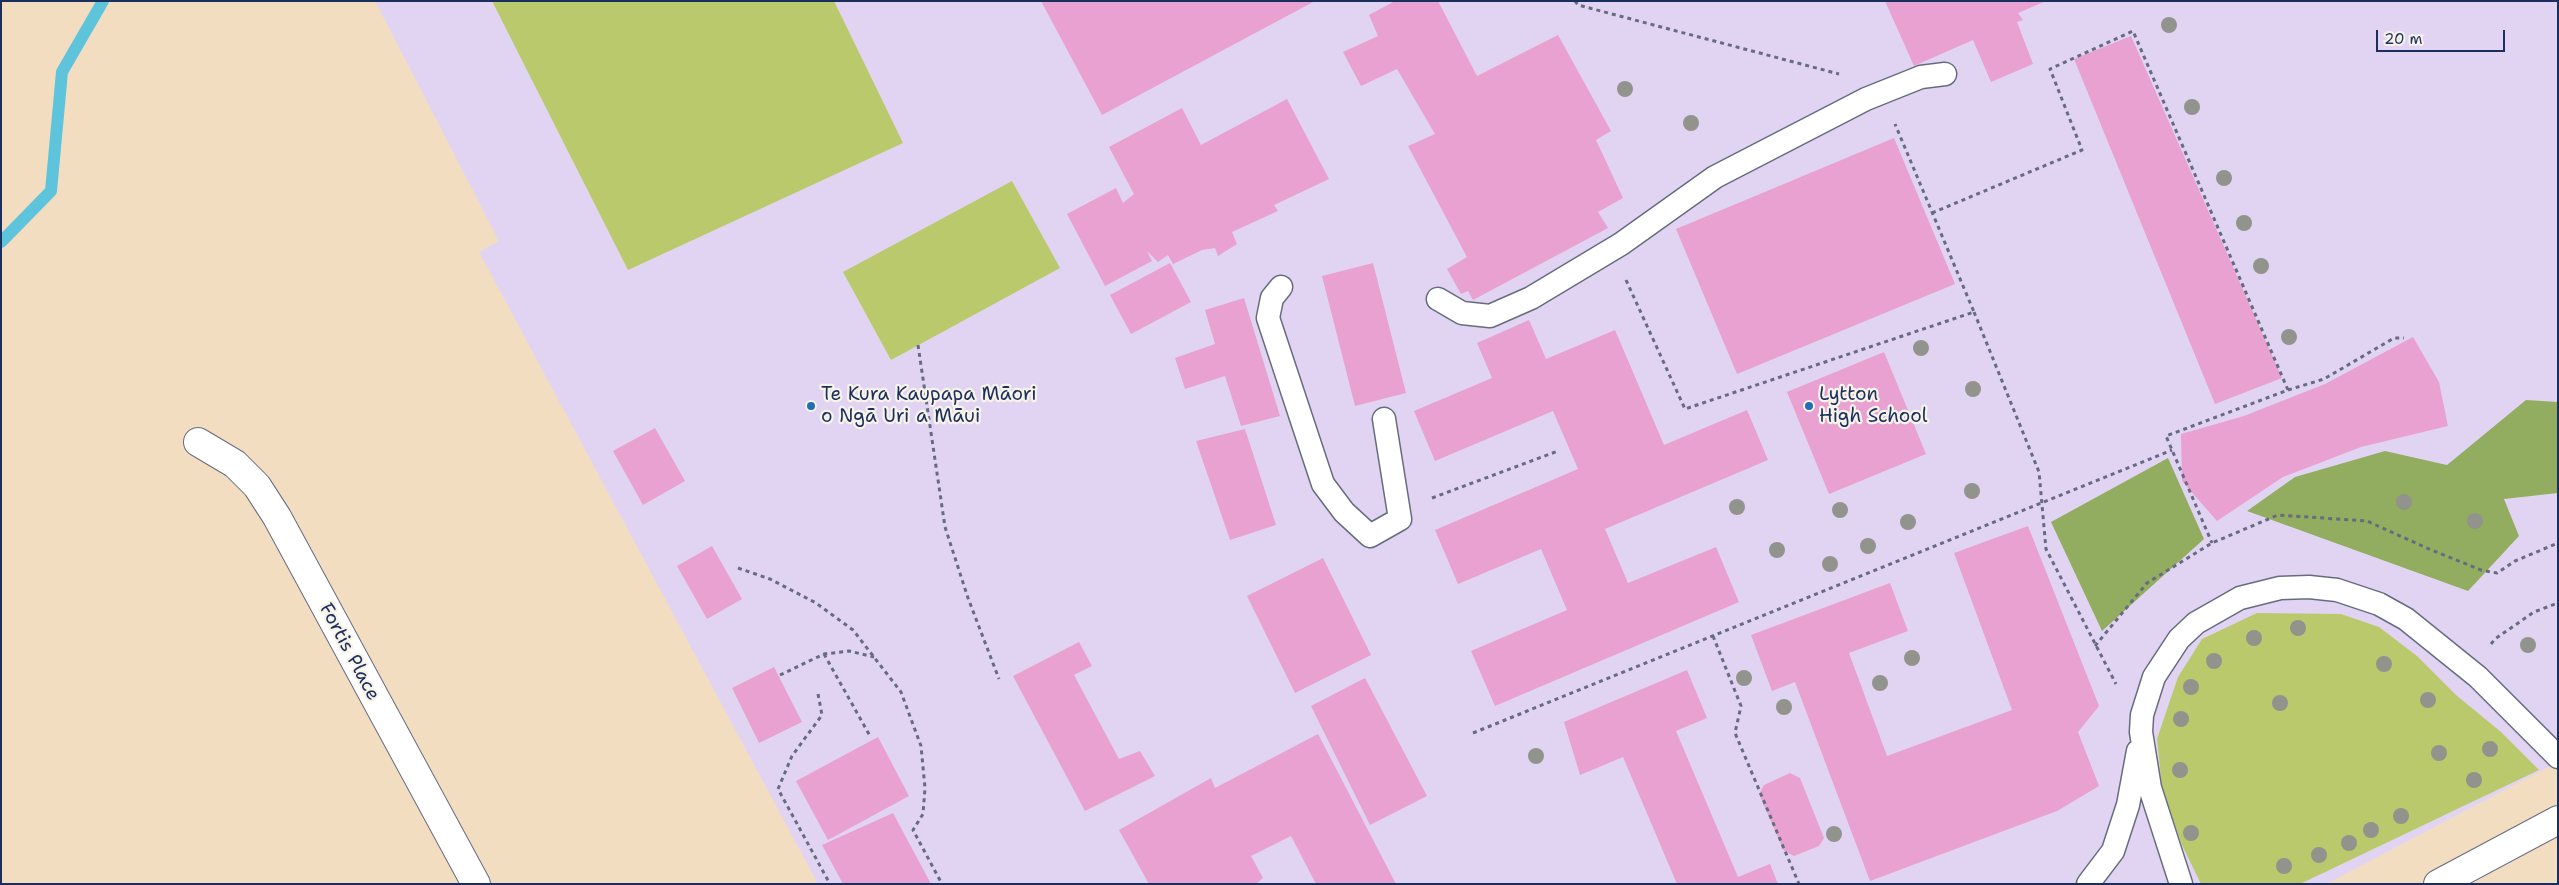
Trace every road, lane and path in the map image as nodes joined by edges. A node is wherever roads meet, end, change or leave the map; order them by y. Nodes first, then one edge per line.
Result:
1 (1575, 1) edge
2 (1945, 74) dead end
3 (1888, 91) junction
4 (1932, 213) junction
5 (1612, 250) junction
6 (1281, 287) dead end
7 (1438, 299) dead end
8 (1974, 312) junction
9 (2404, 338) dead end
10 (918, 345) dead end
11 (2288, 390) junction
12 (1384, 419) dead end
13 (198, 442) dead end
14 (2172, 450) junction
15 (1558, 451) dead end
16 (2042, 504) junction
17 (1399, 510) junction
18 (2212, 543) dead end
19 (738, 568) dead end
20 (2558, 603) edge
21 (1713, 636) junction
22 (824, 654) junction
23 (875, 657) junction
24 (2470, 671) junction
25 (780, 675) dead end
26 (999, 678) dead end
27 (818, 694) dead end
28 (1474, 732) dead end
29 (2141, 732) junction
30 (870, 736) dead end
31 (2558, 757) edge
32 (2558, 820) edge
33 (476, 884) edge
34 (830, 884) edge
35 (942, 884) edge
36 (1799, 884) edge
37 (2088, 884) edge
38 (2181, 884) edge
39 (2438, 884) edge

1 - 3 path
2 - 3 lane
3 - 4 path
3 - 5 lane
4 - 8 path
4 - 11 path
5 - 7 lane
5 - 8 path
6 - 17 lane
8 - 16 path
9 - 11 path
10 - 26 path
11 - 14 path
12 - 17 lane
13 - 33 street, Fortis Place
14 - 16 path
14 - 18 path
15 - 17 path
16 - 21 path
16 - 29 path
19 - 23 path
20 - 24 path
21 - 28 path
21 - 36 path
22 - 23 path
22 - 25 path
22 - 30 path
23 - 35 path
24 - 29 lane
24 - 31 lane
27 - 34 path
29 - 37 lane
29 - 38 lane
32 - 39 street

